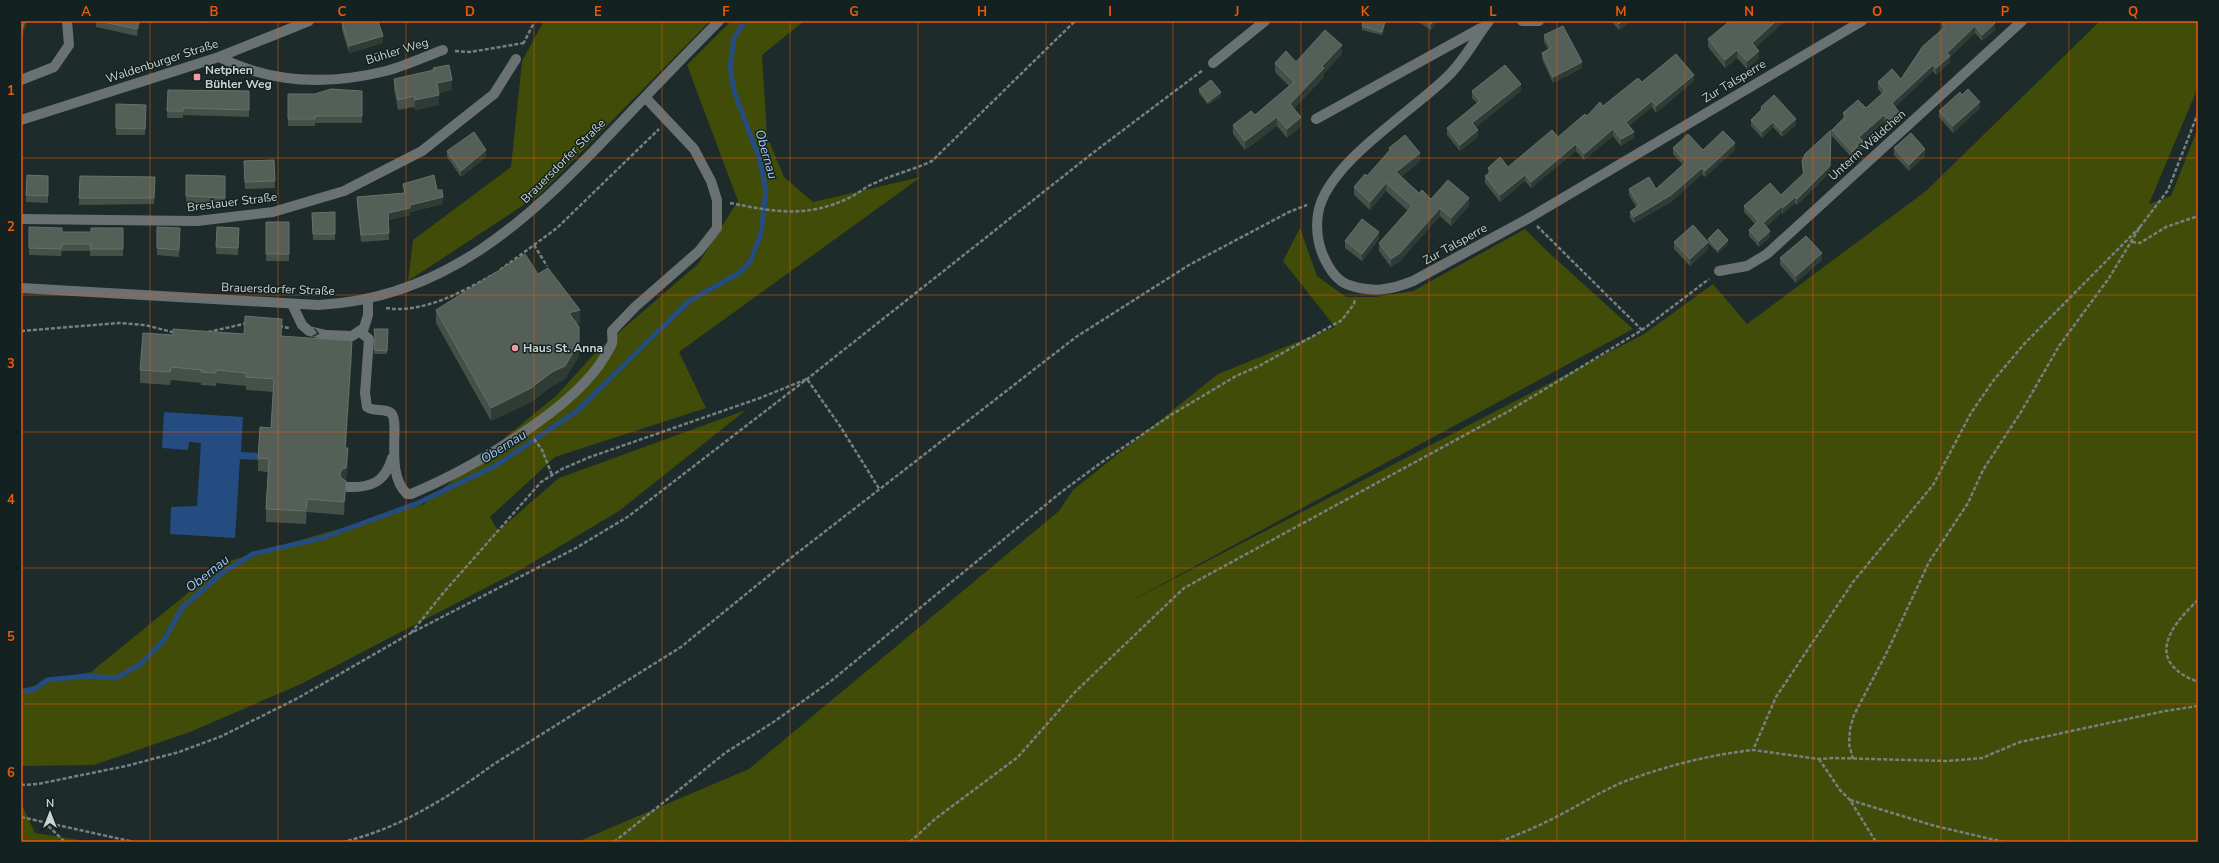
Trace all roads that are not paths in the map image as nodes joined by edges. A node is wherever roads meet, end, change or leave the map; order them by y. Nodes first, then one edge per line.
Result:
1 (67, 21) edge
2 (309, 21) edge
3 (719, 21) edge
4 (1265, 21) edge
5 (1522, 21) edge
6 (1539, 21) edge
7 (1862, 21) edge
8 (2022, 21) edge
9 (1487, 24) edge
10 (443, 50) road end
11 (219, 57) junction
12 (516, 59) road end
13 (1213, 63) road end
14 (21, 80) edge
15 (645, 97) junction
16 (1316, 119) dead end
17 (21, 120) edge
18 (21, 219) edge
19 (1719, 272) road end
20 (21, 288) edge
21 (368, 299) junction
22 (292, 304) junction
23 (359, 332) junction
24 (393, 456) junction
25 (346, 487) edge

1 - 14 street
2 - 11 street, Waldenburger Straße
3 - 15 street, Brauersdorfer Straße
4 - 13 street
5 - 6 street
7 - 9 street, Zur Talsperre
8 - 19 street, Unterm Wäldchen
9 - 16 street
10 - 11 street, Bühler Weg
11 - 17 street, Waldenburger Straße
12 - 18 street, Breslauer Straße
15 - 21 street, Brauersdorfer Straße
15 - 24 street
20 - 22 street, Brauersdorfer Straße
21 - 22 street, Brauersdorfer Straße
21 - 23 street
22 -> 23 street
23 - 24 street
24 - 25 street

